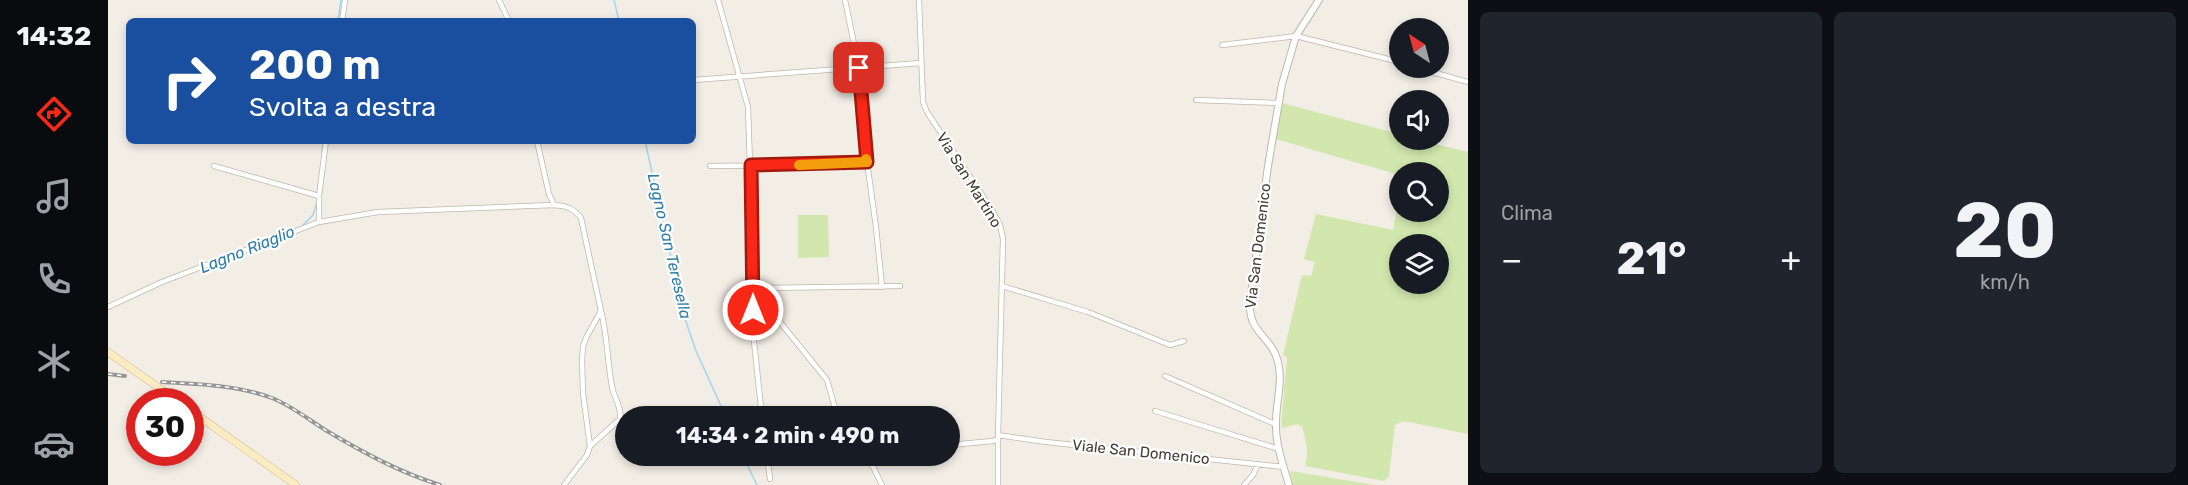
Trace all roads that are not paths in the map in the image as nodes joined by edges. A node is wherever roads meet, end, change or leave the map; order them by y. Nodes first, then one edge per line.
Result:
1 (345, 0) edge
2 (499, 0) edge
3 (718, 0) edge
4 (845, 0) edge
5 (919, 0) edge
6 (1319, 0) edge
7 (342, 18) edge
8 (508, 18) edge
9 (1296, 36) junction
10 (1222, 45) dead end
11 (1389, 59) edge
12 (921, 63) junction
13 (859, 68) junction
14 (738, 76) junction
15 (1449, 77) edge
16 (696, 80) edge
17 (1468, 82) edge
18 (1196, 100) dead end
19 (1278, 103) junction
20 (326, 144) edge
21 (538, 144) edge
22 (867, 162) junction
23 (751, 165) junction
24 (214, 166) dead end
25 (710, 166) dead end
26 (319, 196) junction
27 (554, 205) junction
28 (319, 222) junction
29 (900, 286) dead end
30 (1002, 286) junction
31 (882, 287) junction
32 (753, 288) junction
33 (108, 308) edge
34 (601, 311) junction
35 (1184, 341) dead end
36 (108, 352) edge
37 (1165, 376) dead end
38 (158, 388) edge
39 (761, 406) edge
40 (834, 406) edge
41 (1155, 411) dead end
42 (204, 420) edge
43 (1275, 424) junction
44 (998, 437) junction
45 (960, 444) edge
46 (590, 446) junction
47 (1280, 449) junction
48 (1258, 465) junction
49 (768, 466) edge
50 (873, 466) edge
51 (1284, 467) junction
52 (281, 475) junction
53 (770, 479) dead end
54 (287, 485) edge
55 (296, 485) edge
56 (564, 485) edge
57 (882, 485) edge
58 (998, 485) edge
59 (1244, 485) edge
60 (1288, 485) edge

1 - 7 street
2 - 8 street
3 - 14 street
4 - 13 street
5 - 12 street, Via San Martino
6 - 9 street, Via San Domenico
9 - 10 street
9 - 11 street
9 - 19 street, Via San Domenico
12 - 13 street
12 - 30 street, Via San Martino
13 - 14 street
13 - 22 street
14 - 16 street
14 - 23 street
15 - 17 street
18 - 19 street
19 - 43 street, Via San Domenico
20 - 26 street
21 - 27 street
22 - 23 street
22 - 31 street
23 - 25 street
23 - 32 street
24 - 26 street
26 - 28 street
27 - 28 street
27 - 34 street
28 - 33 street
29 - 31 street
30 - 35 street
30 - 44 street, Via San Martino
31 - 32 street
32 - 39 street
32 - 40 street
34 - 46 street
34 - 46 street
36 - 38 main road
37 - 43 street
41 - 47 street
42 - 52 main road
43 - 47 street, Via San Domenico
44 - 45 street, Viale San Domenico
44 - 48 street, Viale San Domenico
44 - 58 street, Via San Martino
46 - 56 street
47 - 51 street, Via San Domenico
48 - 51 street, Viale San Domenico
48 - 59 street
49 - 53 street
50 - 57 street
51 - 60 street, Via San Domenico
52 - 54 main road
52 - 55 main road

